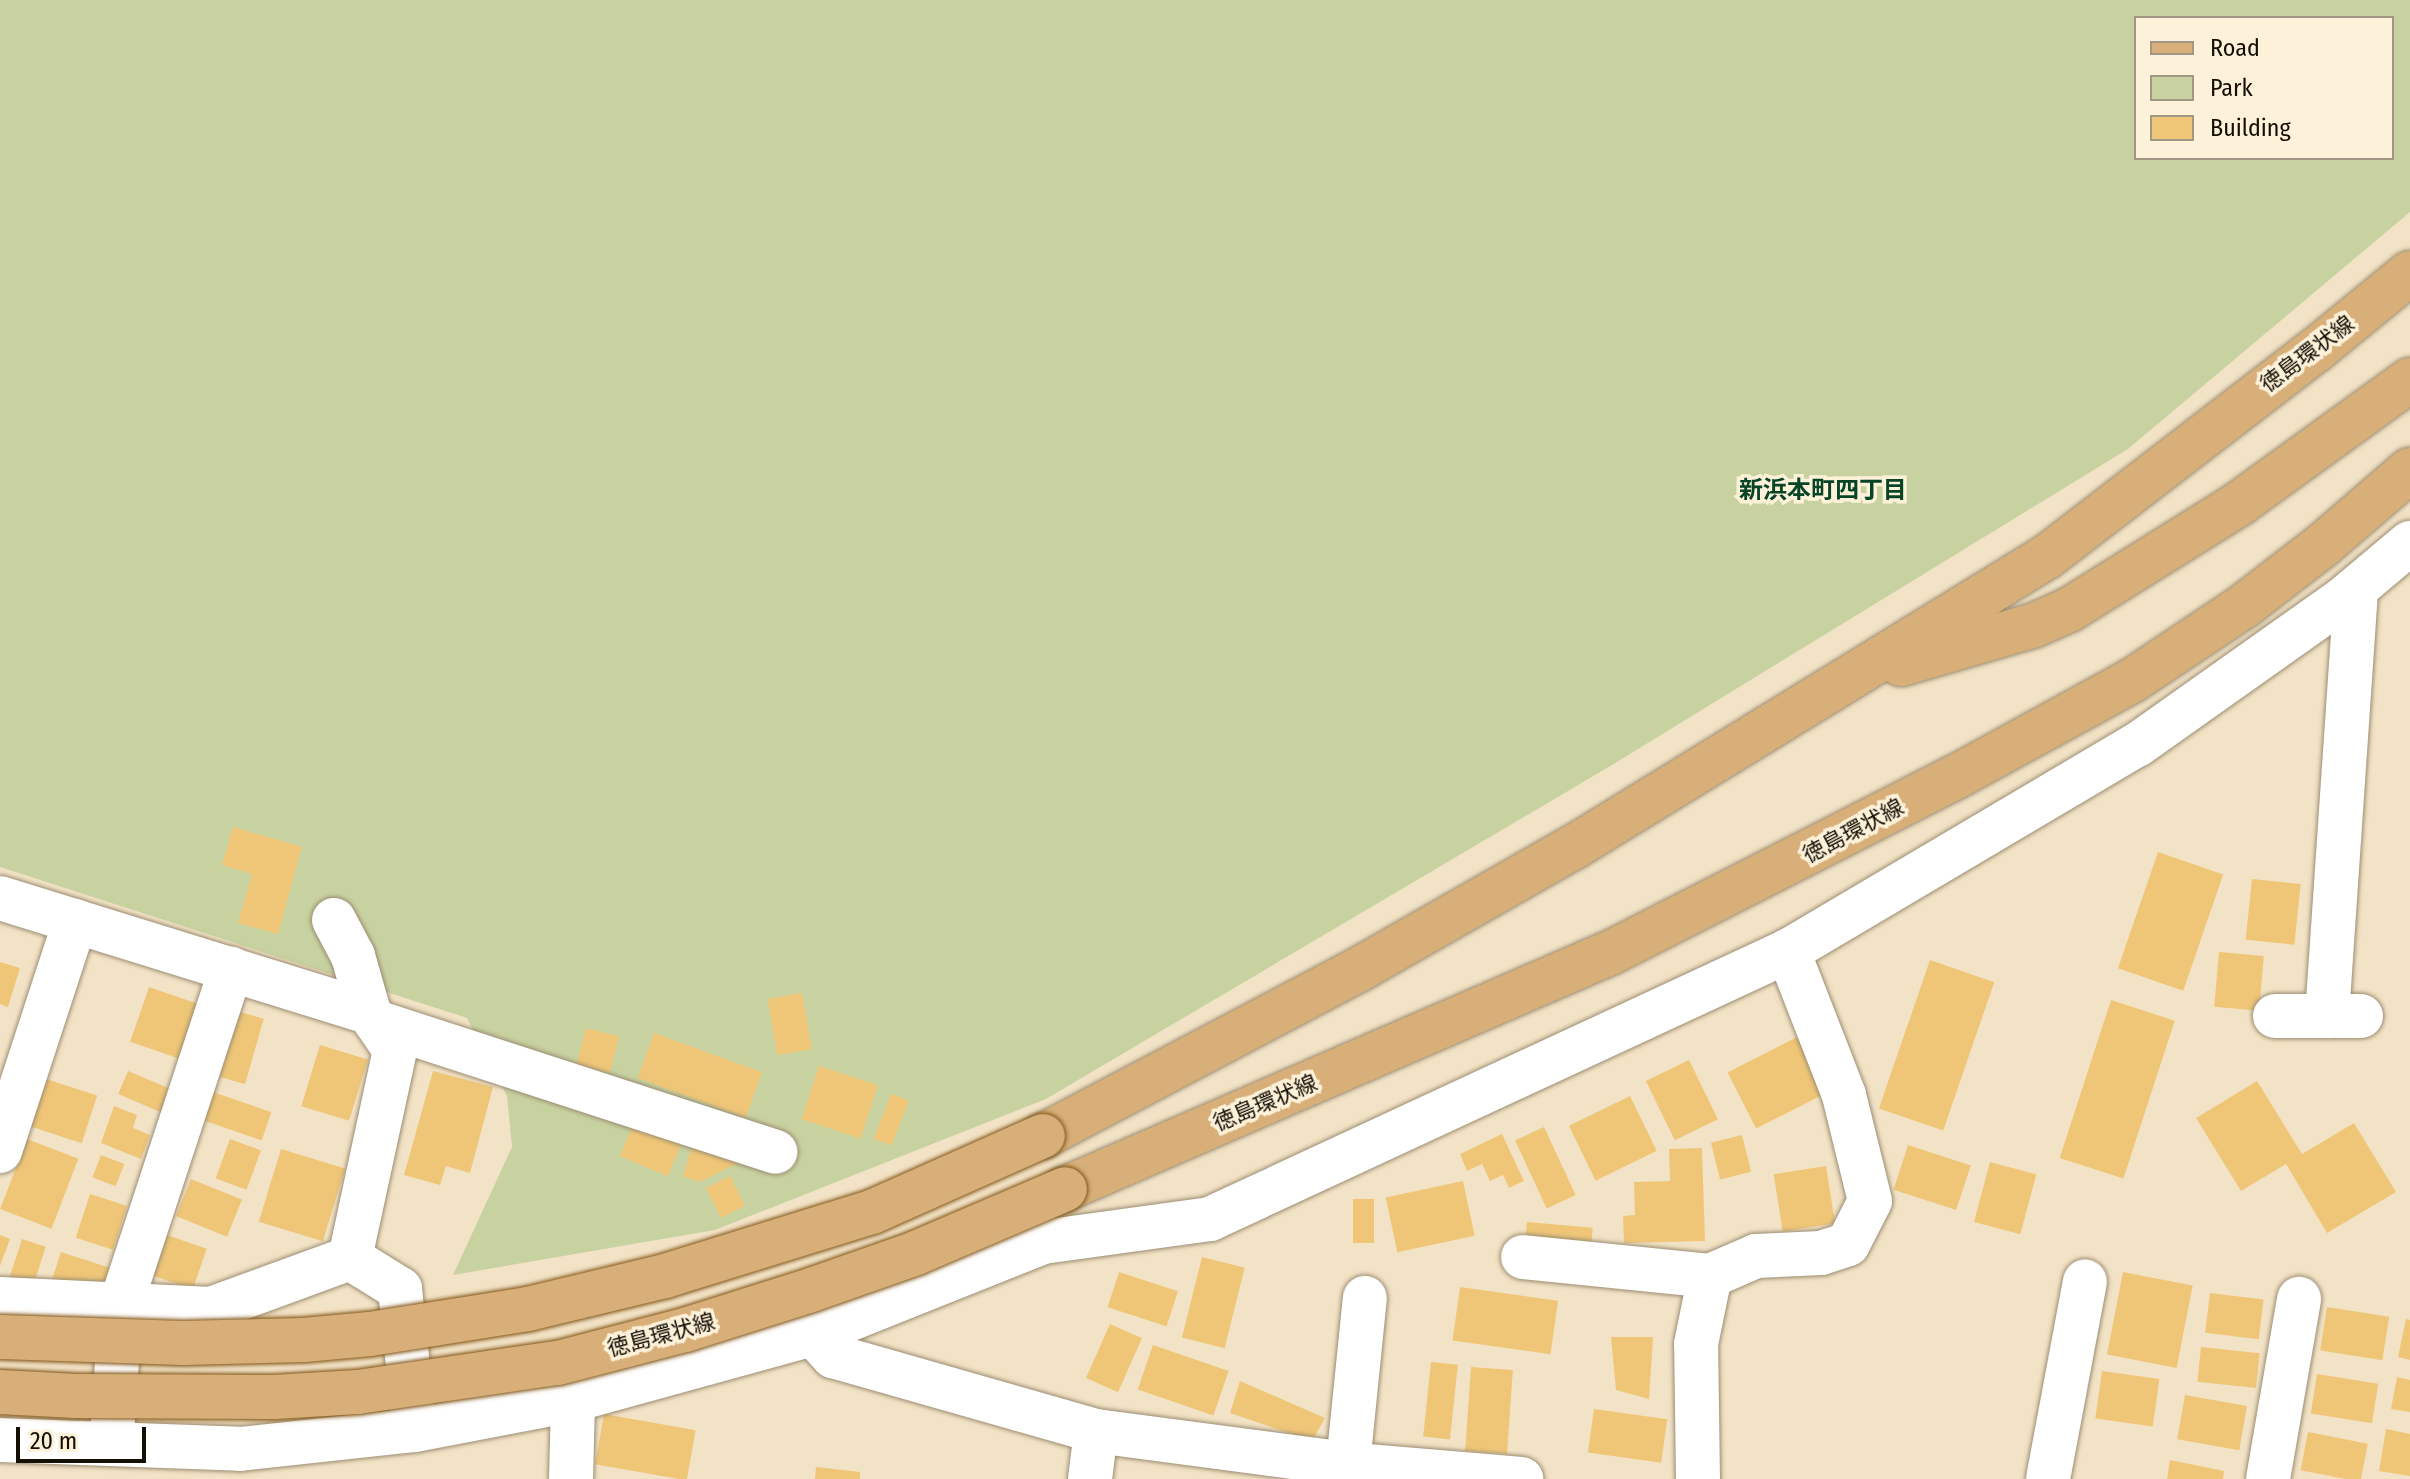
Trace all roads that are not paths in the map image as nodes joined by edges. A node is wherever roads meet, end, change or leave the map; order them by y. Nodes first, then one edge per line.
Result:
1 (2410, 273) edge
2 (2410, 380) edge
3 (2410, 470) edge
4 (2410, 543) edge
5 (2356, 589) junction
6 (1849, 680) junction
7 (0, 898) edge
8 (334, 920) dead end
9 (75, 921) junction
10 (1788, 951) junction
11 (231, 969) junction
12 (2275, 1016) dead end
13 (372, 1017) junction
14 (0, 1151) edge
15 (775, 1152) dead end
16 (1523, 1257) dead end
17 (350, 1258) junction
18 (1710, 1276) junction
19 (2085, 1281) dead end
20 (1365, 1298) dead end
21 (0, 1299) edge
22 (2299, 1299) dead end
23 (121, 1304) junction
24 (813, 1334) junction
25 (0, 1337) edge
26 (0, 1392) edge
27 (573, 1400) junction
28 (415, 1430) junction
29 (1096, 1431) junction
30 (0, 1440) edge
31 (111, 1444) junction
32 (240, 1464) edge
33 (1348, 1464) junction
34 (571, 1479) edge
35 (1090, 1479) edge
36 (1521, 1479) edge
37 (1698, 1479) edge
38 (2048, 1479) edge
39 (2268, 1479) edge

1 - 6 main road, 徳島環状線
2 - 6 main road, 徳島環状線
3 - 26 main road, 徳島環状線, bridge
4 - 5 street
5 - 10 street
5 - 12 street
6 - 25 main road, 徳島環状線, bridge
7 - 9 street
8 - 13 street
9 - 11 street
9 - 14 street
10 - 18 street
10 - 24 street
11 - 13 street
11 - 23 street
13 - 15 street
13 - 17 street
16 - 18 street
17 - 23 street
17 - 28 street
18 - 37 street
19 - 38 street
20 - 33 street
21 - 23 street
22 - 39 street
23 - 31 street
24 - 27 street
24 - 29 street
27 - 28 street
27 - 34 street
28 - 32 street
29 - 33 street
29 - 35 street
30 - 31 street
31 - 32 street
33 - 36 street

